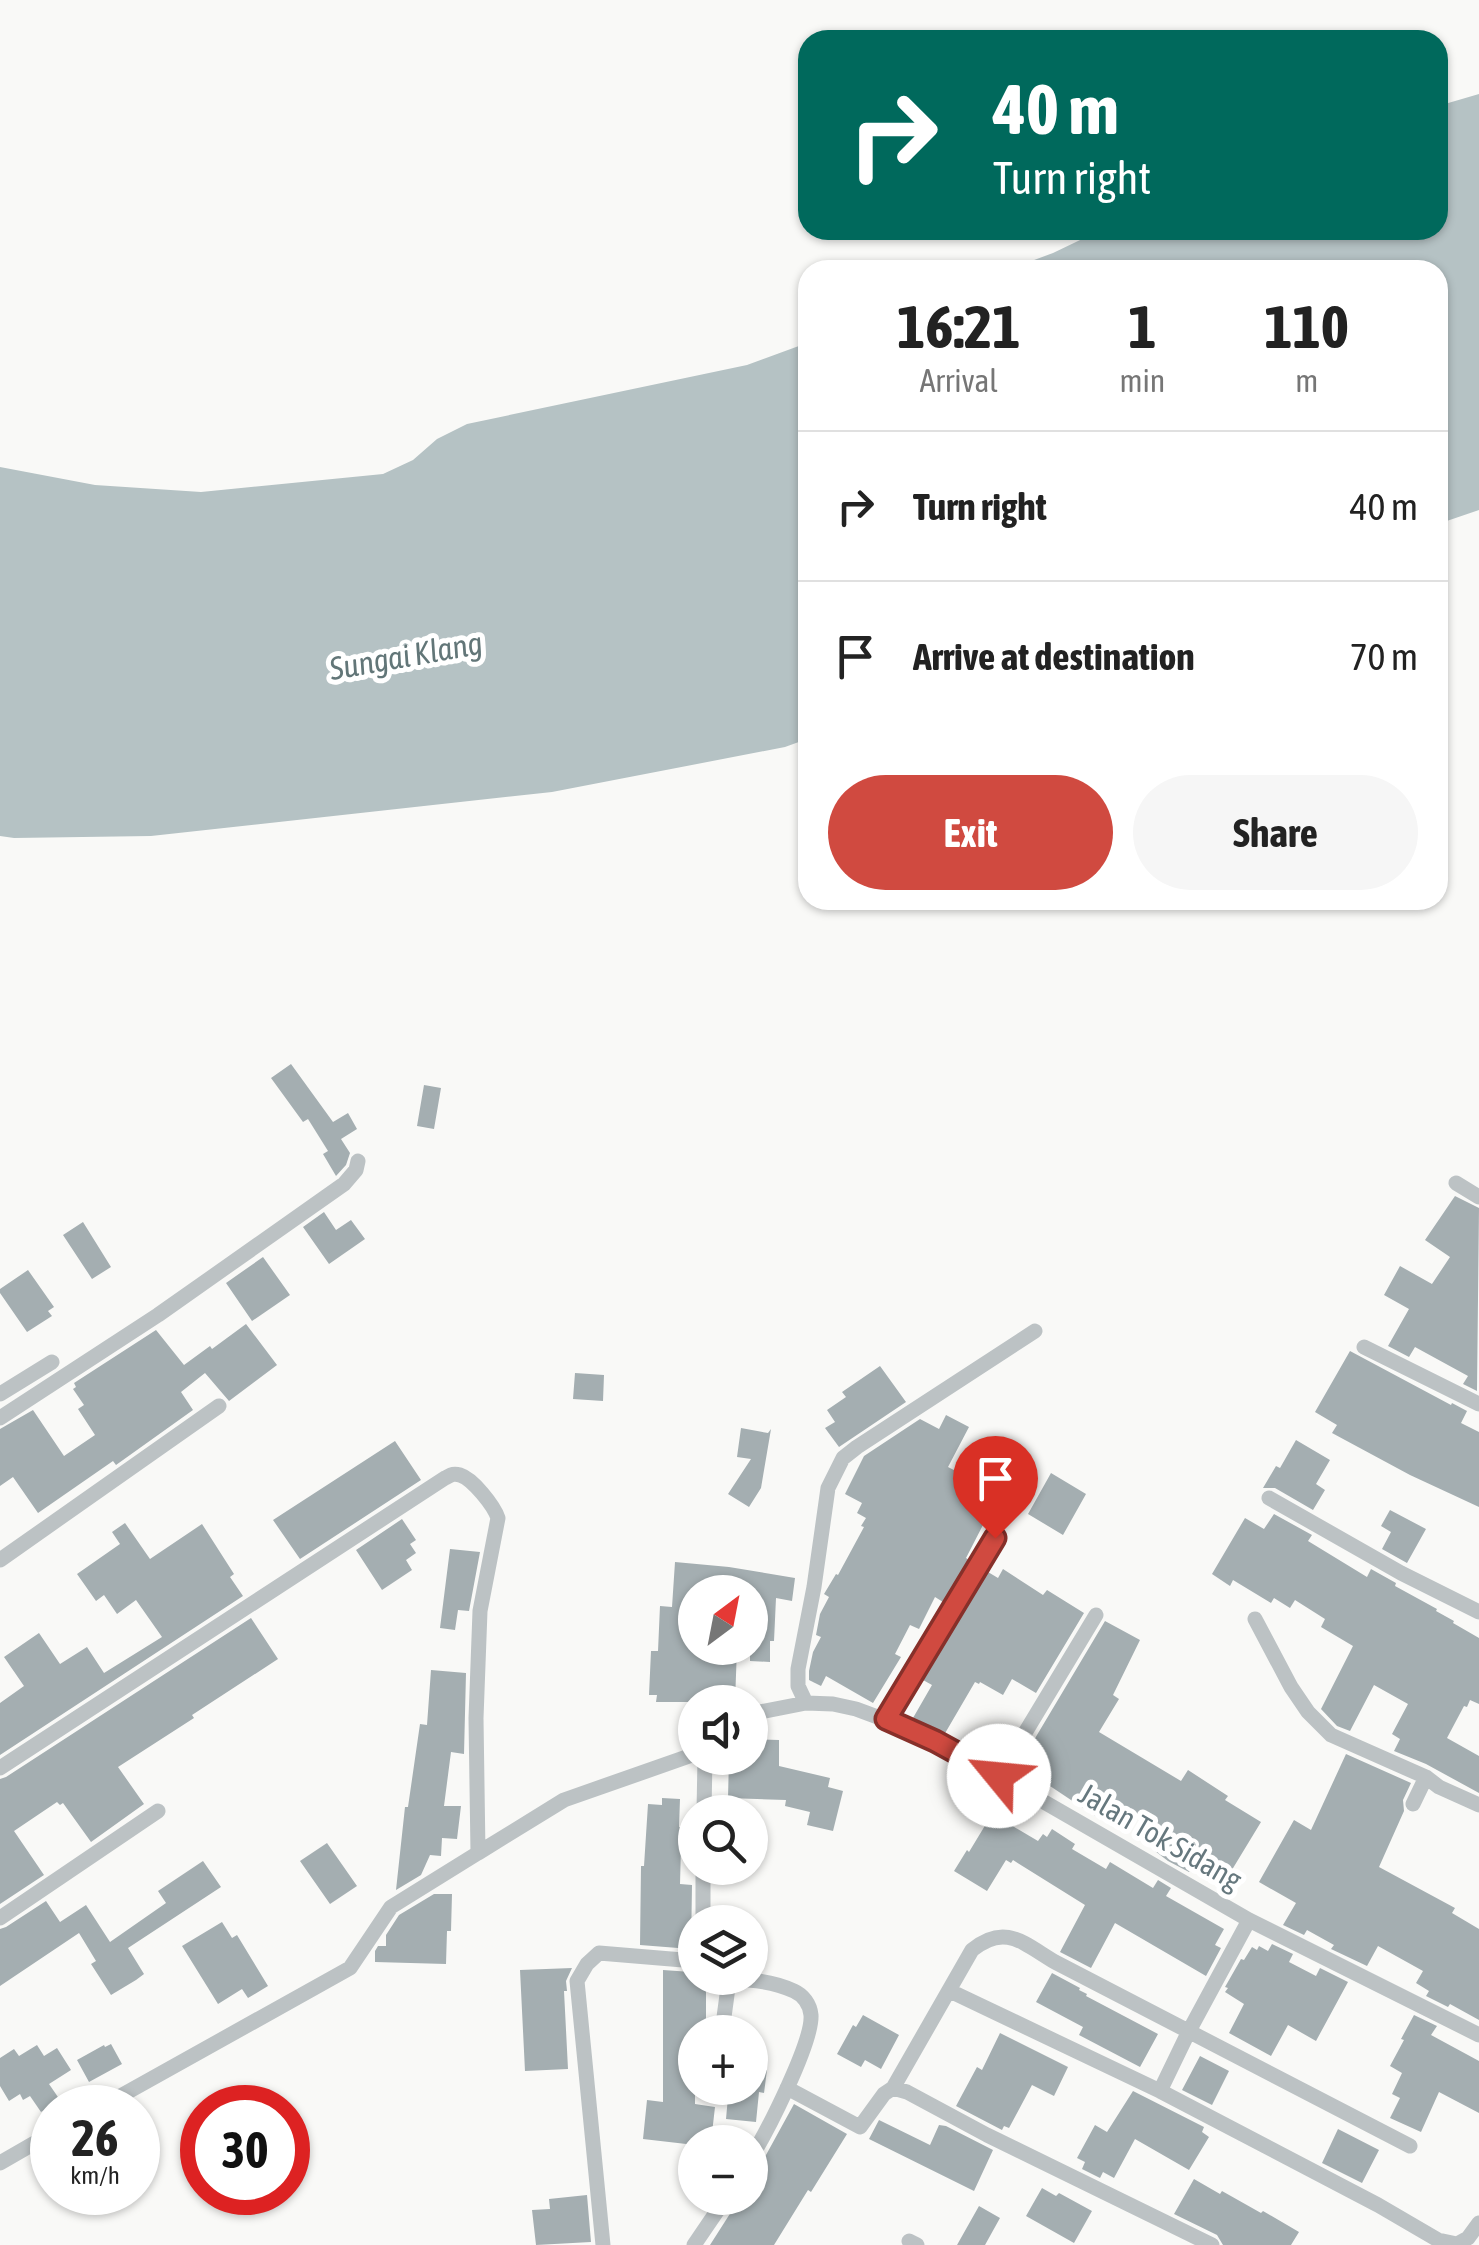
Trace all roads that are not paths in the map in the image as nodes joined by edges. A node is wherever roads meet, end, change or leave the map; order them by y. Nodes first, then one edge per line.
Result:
1 (358, 1161) dead end
2 (1456, 1182) dead end
3 (1479, 1197) edge
4 (1035, 1331) dead end
5 (1364, 1347) dead end
6 (52, 1362) dead end
7 (0, 1394) edge
8 (1479, 1404) edge
9 (219, 1406) dead end
10 (0, 1418) edge
11 (1269, 1498) dead end
12 (995, 1538) dead end
13 (0, 1560) edge
14 (1479, 1612) edge
15 (1096, 1615) dead end
16 (1255, 1619) dead end
17 (806, 1703) junction
18 (768, 1710) edge
19 (886, 1719) junction
20 (678, 1760) edge
21 (0, 1768) edge
22 (999, 1776) junction
23 (1426, 1777) junction
24 (1413, 1804) dead end
25 (1479, 1805) edge
26 (158, 1811) dead end
27 (478, 1852) junction
28 (0, 1918) edge
29 (1249, 1920) junction
30 (678, 1960) edge
31 (768, 1984) edge
32 (950, 1991) junction
33 (1189, 2031) junction
34 (1479, 2035) edge
35 (140, 2085) edge
36 (787, 2088) junction
37 (894, 2088) junction
38 (1160, 2091) junction
39 (768, 2125) edge
40 (30, 2146) edge
41 (1410, 2146) dead end
42 (0, 2163) edge
43 (714, 2215) edge
44 (1479, 2224) edge
45 (603, 2245) edge
46 (694, 2245) edge
47 (1212, 2245) edge

1 - 10 street
2 - 3 street
4 - 17 street
5 - 8 street
6 - 7 street
9 - 13 street
11 - 14 street
12 - 19 street
15 - 22 street
16 - 23 street
17 - 18 street, Jalan Tok Sidang
17 - 19 street, Jalan Tok Sidang
19 - 22 street, Jalan Tok Sidang
20 - 27 street
21 - 27 street
22 - 29 street, Jalan Tok Sidang
23 - 24 street
23 - 25 street
26 - 28 street
27 - 35 street
29 - 33 street
29 - 34 street, Jalan Tok Sidang
30 - 45 street
31 - 36 street
32 - 33 street
32 - 37 street
32 - 38 street
33 - 38 street
33 - 41 street
36 - 37 street
36 - 39 street
37 - 47 street
38 - 44 street
40 - 42 street
43 - 46 street

